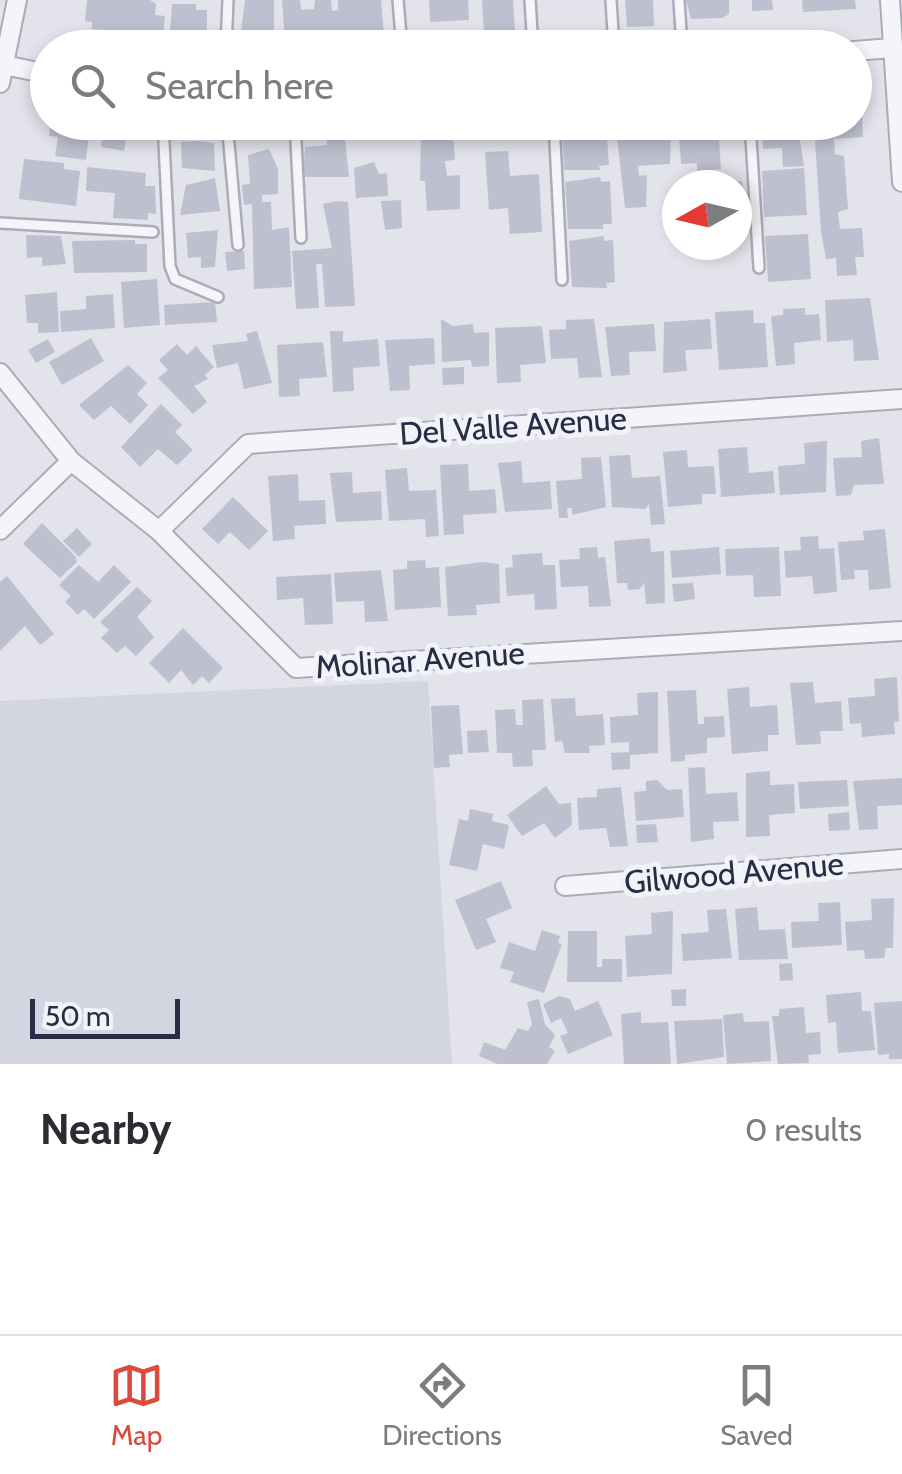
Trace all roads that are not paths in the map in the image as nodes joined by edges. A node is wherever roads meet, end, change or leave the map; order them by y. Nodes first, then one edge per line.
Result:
1 (17, 0) edge
2 (228, 0) edge
3 (398, 0) edge
4 (530, 0) edge
5 (611, 0) edge
6 (680, 0) edge
7 (890, 0) edge
8 (227, 30) edge
9 (400, 30) edge
10 (532, 30) edge
11 (613, 30) edge
12 (681, 30) edge
13 (892, 48) junction
14 (872, 50) edge
15 (898, 73) edge
16 (2, 74) edge
17 (30, 74) edge
18 (164, 140) edge
19 (229, 140) edge
20 (296, 140) edge
21 (555, 140) edge
22 (751, 140) edge
23 (902, 182) edge
24 (0, 223) edge
25 (153, 232) dead end
26 (300, 238) dead end
27 (238, 245) dead end
28 (758, 268) dead end
29 (562, 280) dead end
30 (218, 297) dead end
31 (0, 372) edge
32 (902, 399) edge
33 (72, 461) junction
34 (0, 530) edge
35 (159, 531) junction
36 (902, 630) edge
37 (902, 859) edge
38 (565, 886) dead end

1 - 16 street
2 - 8 lane
3 - 9 lane
4 - 10 lane
5 - 11 lane
6 - 12 lane
7 - 13 street
13 - 14 street
13 - 15 street
15 - 23 street
16 - 17 street
18 - 30 lane
19 - 27 lane
20 - 26 lane
21 - 29 lane
22 - 28 lane
24 - 25 lane
31 - 33 street, Molinar Avenue
32 - 35 street, Del Valle Avenue
33 - 34 street
33 - 35 street, Molinar Avenue
35 - 36 street, Molinar Avenue
37 - 38 street, Gilwood Avenue

